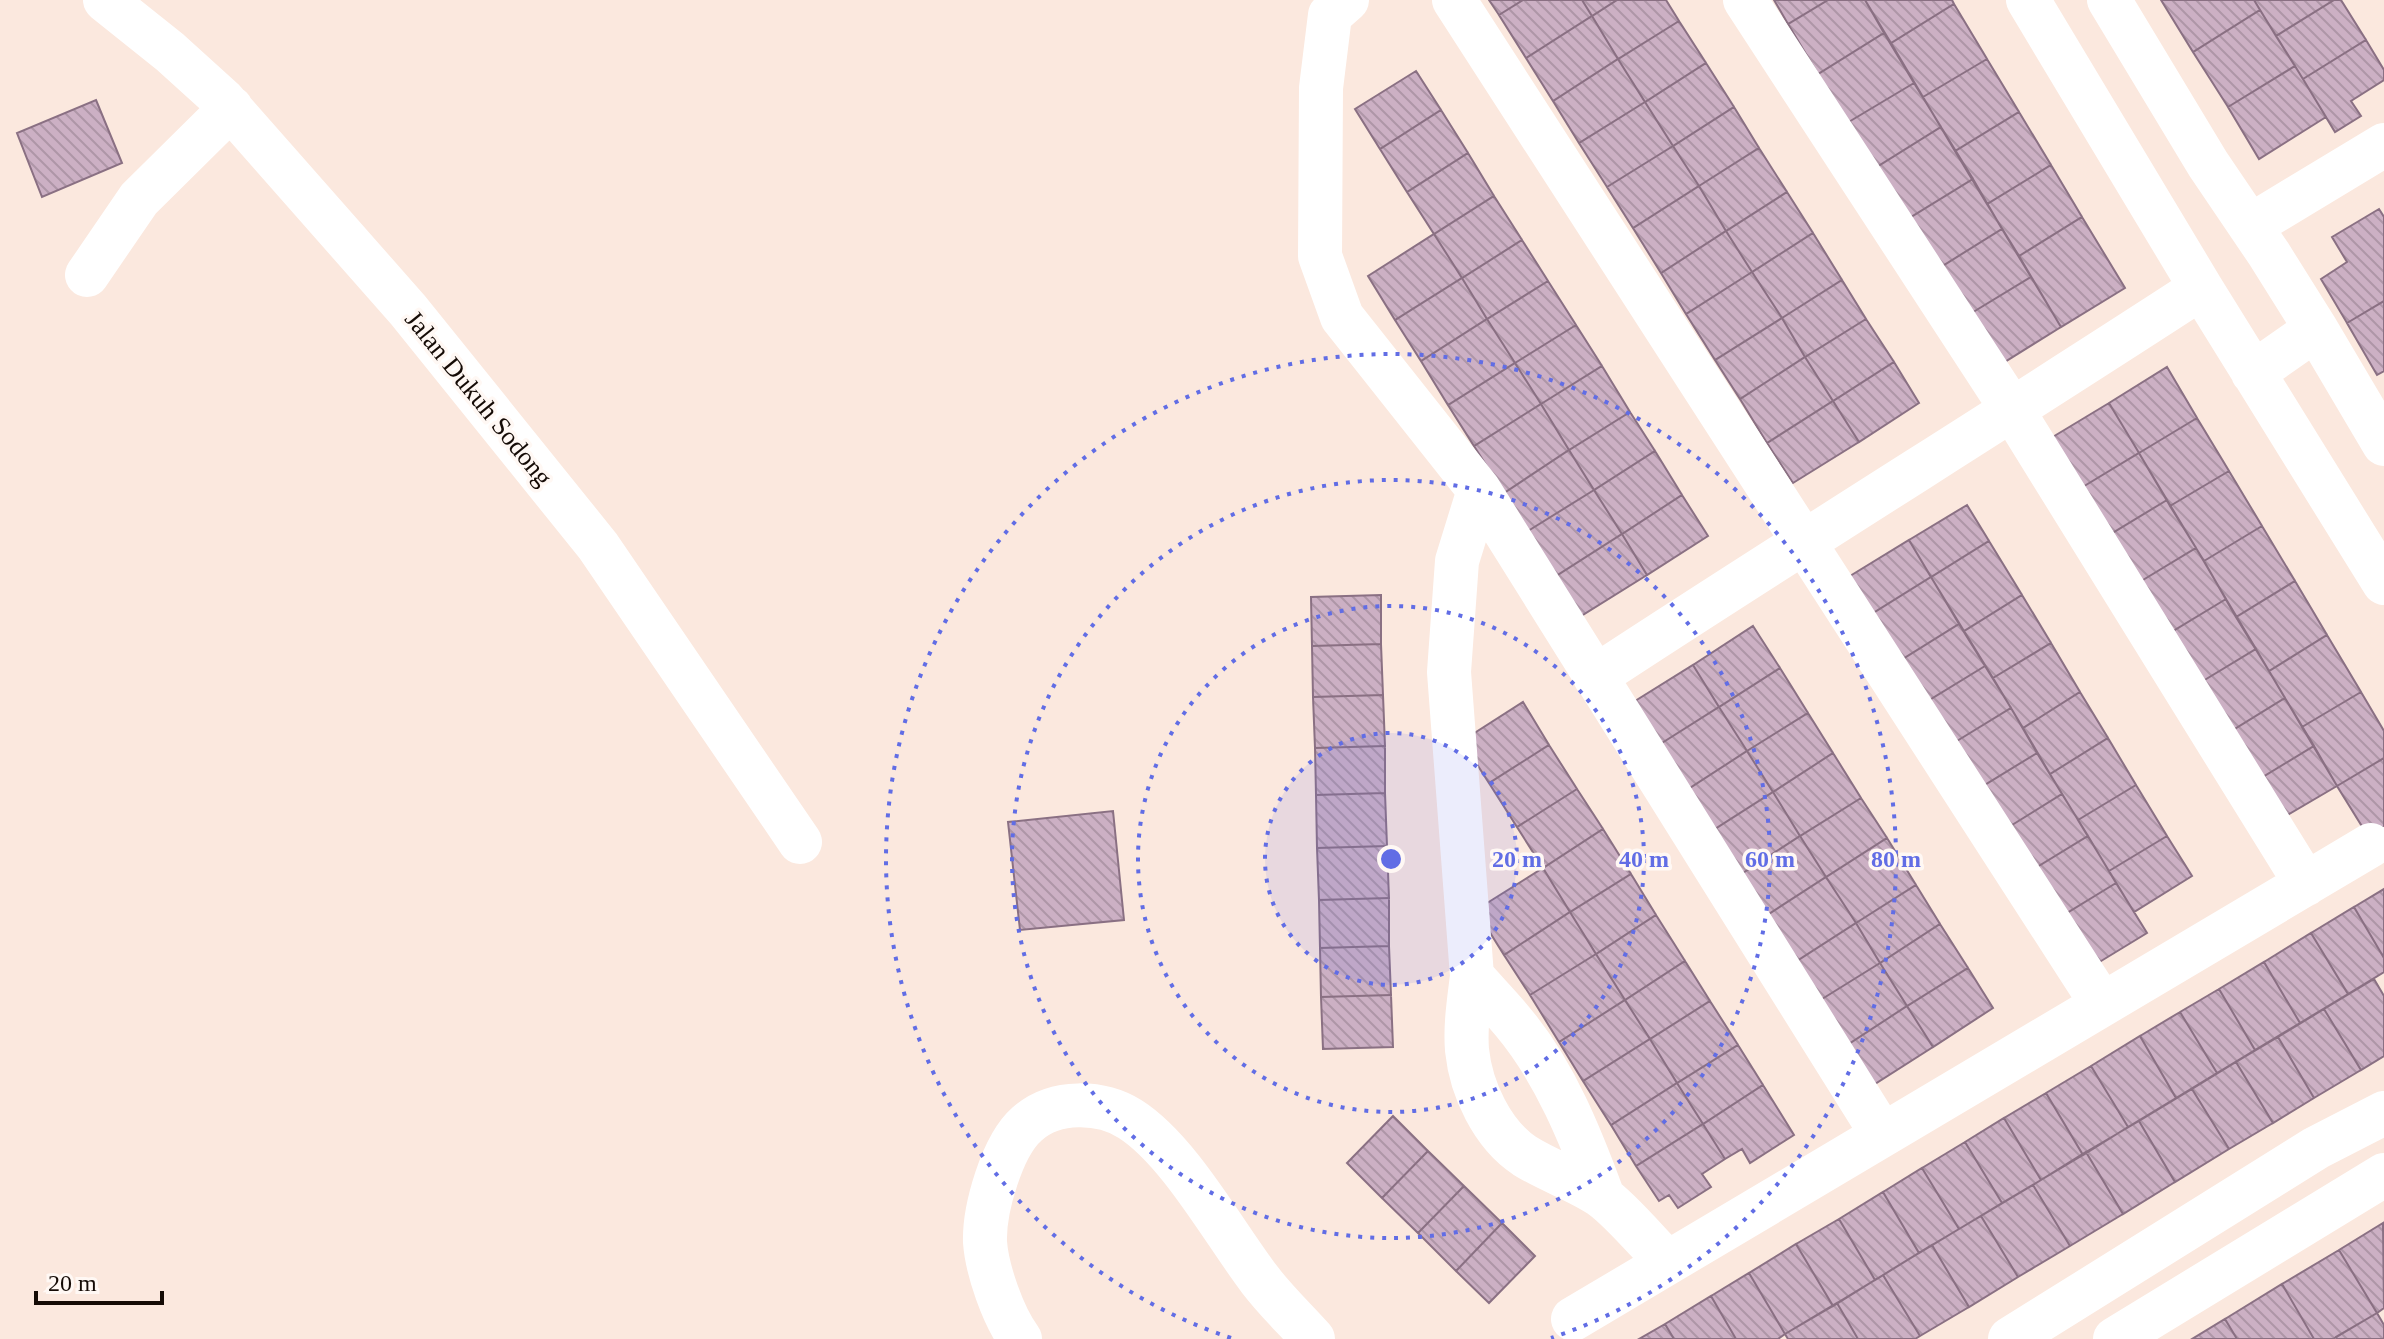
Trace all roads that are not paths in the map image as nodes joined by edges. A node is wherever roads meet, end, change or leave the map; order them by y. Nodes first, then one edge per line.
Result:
1 (105, 0) edge
2 (1347, 0) edge
3 (1454, 0) edge
4 (1745, 0) edge
5 (2028, 0) edge
6 (2109, 0) edge
7 (231, 108) junction
8 (2384, 145) edge
9 (2208, 164) junction
10 (2149, 200) junction
11 (2250, 226) junction
12 (87, 275) dead end
13 (2201, 288) junction
14 (2316, 329) junction
15 (2253, 373) junction
16 (2013, 411) junction
17 (2384, 444) edge
18 (1479, 490) junction
19 (1803, 541) junction
20 (2384, 583) edge
21 (1595, 677) junction
22 (800, 842) dead end
23 (2371, 845) dead end
24 (2306, 884) junction
25 (1472, 976) junction
26 (2102, 1004) junction
27 (2384, 1113) edge
28 (1882, 1134) junction
29 (2384, 1175) edge
30 (1603, 1197) junction
31 (1667, 1262) junction
32 (1573, 1319) dead end
33 (1020, 1339) edge
34 (1313, 1339) edge
35 (2010, 1339) edge
36 (2115, 1339) edge

1 - 7 street, Jalan Dukuh Sodong
2 - 18 street
3 - 19 street
4 - 16 street
5 - 10 street
6 - 9 street
7 - 12 street
7 - 22 street, Jalan Dukuh Sodong
8 - 11 street
9 - 10 street
9 - 11 street
10 - 13 street
11 - 14 street
13 - 15 street
13 - 16 street
14 - 15 street
14 - 17 street
15 - 20 street
16 - 19 street
16 - 24 street
18 - 21 street
18 - 25 street
19 - 21 street
19 - 26 street
21 - 28 street
23 - 24 street
24 - 26 street
25 - 30 street
25 - 30 street
26 - 28 street
27 - 35 street
28 - 31 street
29 - 36 street
30 - 31 street
31 - 32 street
33 - 34 street

